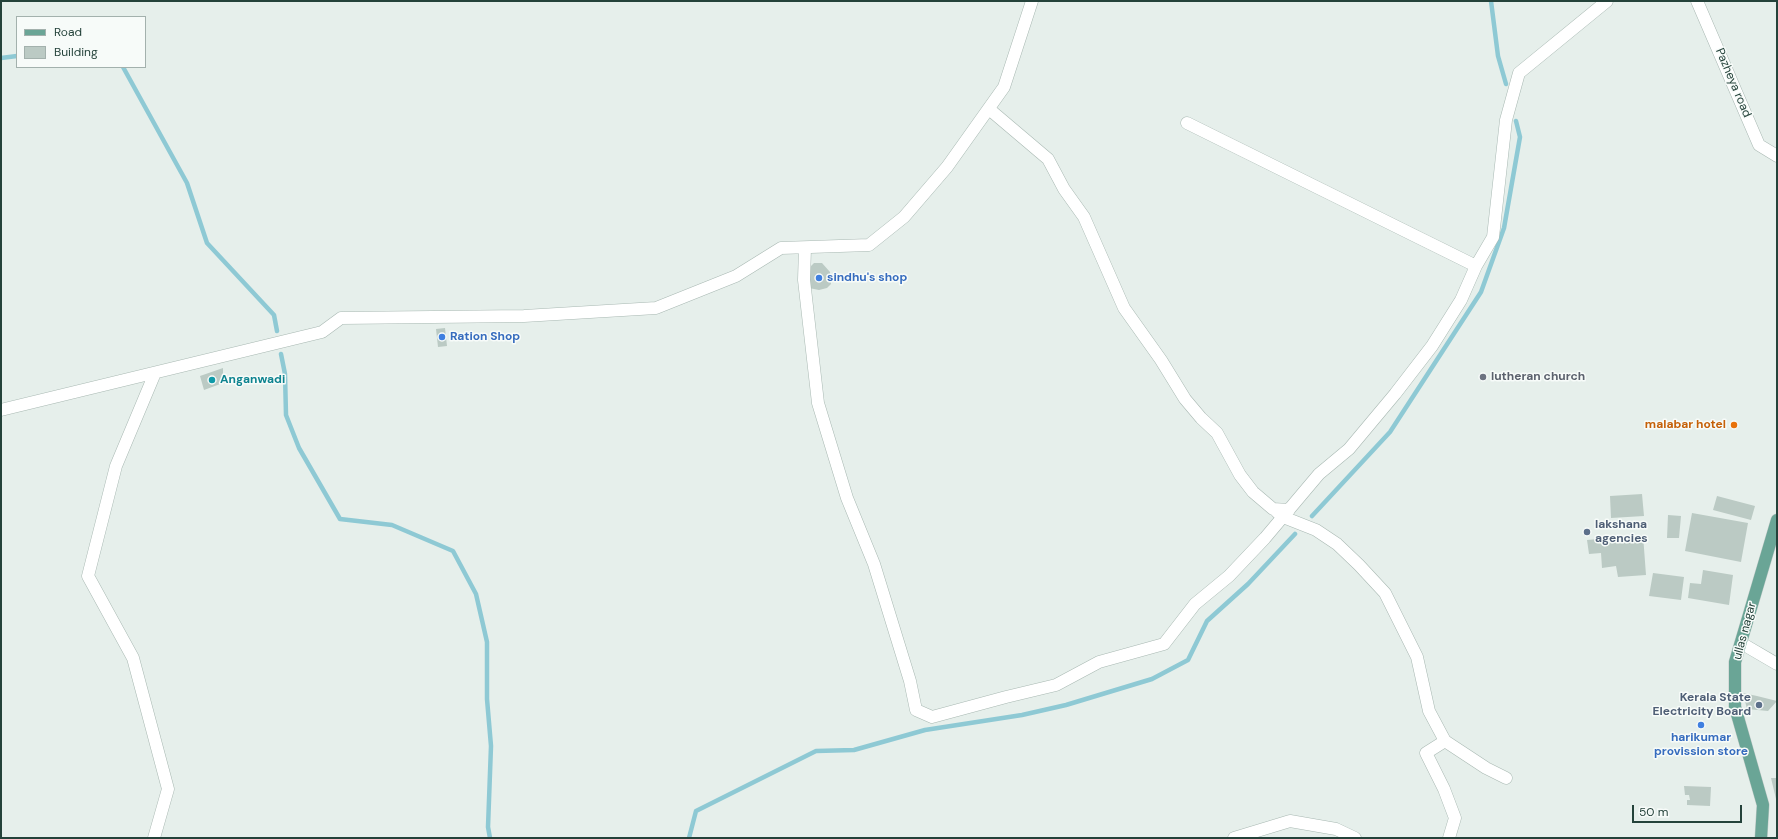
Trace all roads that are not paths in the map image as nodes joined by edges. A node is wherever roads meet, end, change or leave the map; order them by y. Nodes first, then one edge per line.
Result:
1 (1032, 1) edge
2 (1607, 1) edge
3 (1697, 1) edge
4 (989, 109) junction
5 (1187, 123) dead end
6 (1777, 156) edge
7 (805, 248) junction
8 (1476, 266) junction
9 (155, 373) junction
10 (1, 410) edge
11 (1286, 513) junction
12 (1777, 520) edge
13 (1741, 643) junction
14 (1777, 664) edge
15 (1445, 741) junction
16 (1506, 778) dead end
17 (154, 838) edge
18 (1234, 838) edge
19 (1355, 838) edge
20 (1448, 838) edge
21 (1761, 838) edge

1 - 4 street
2 - 8 street
3 - 6 street, Pazheya road
4 - 7 street
4 - 11 street
5 - 8 street
7 - 9 street
7 - 11 street
8 - 11 street
9 - 10 street
9 - 17 street
11 - 15 street
12 - 13 main road, ullas nagar
13 - 14 street
13 - 21 main road, ullas nagar
15 - 16 street
15 - 20 street
18 - 19 street

